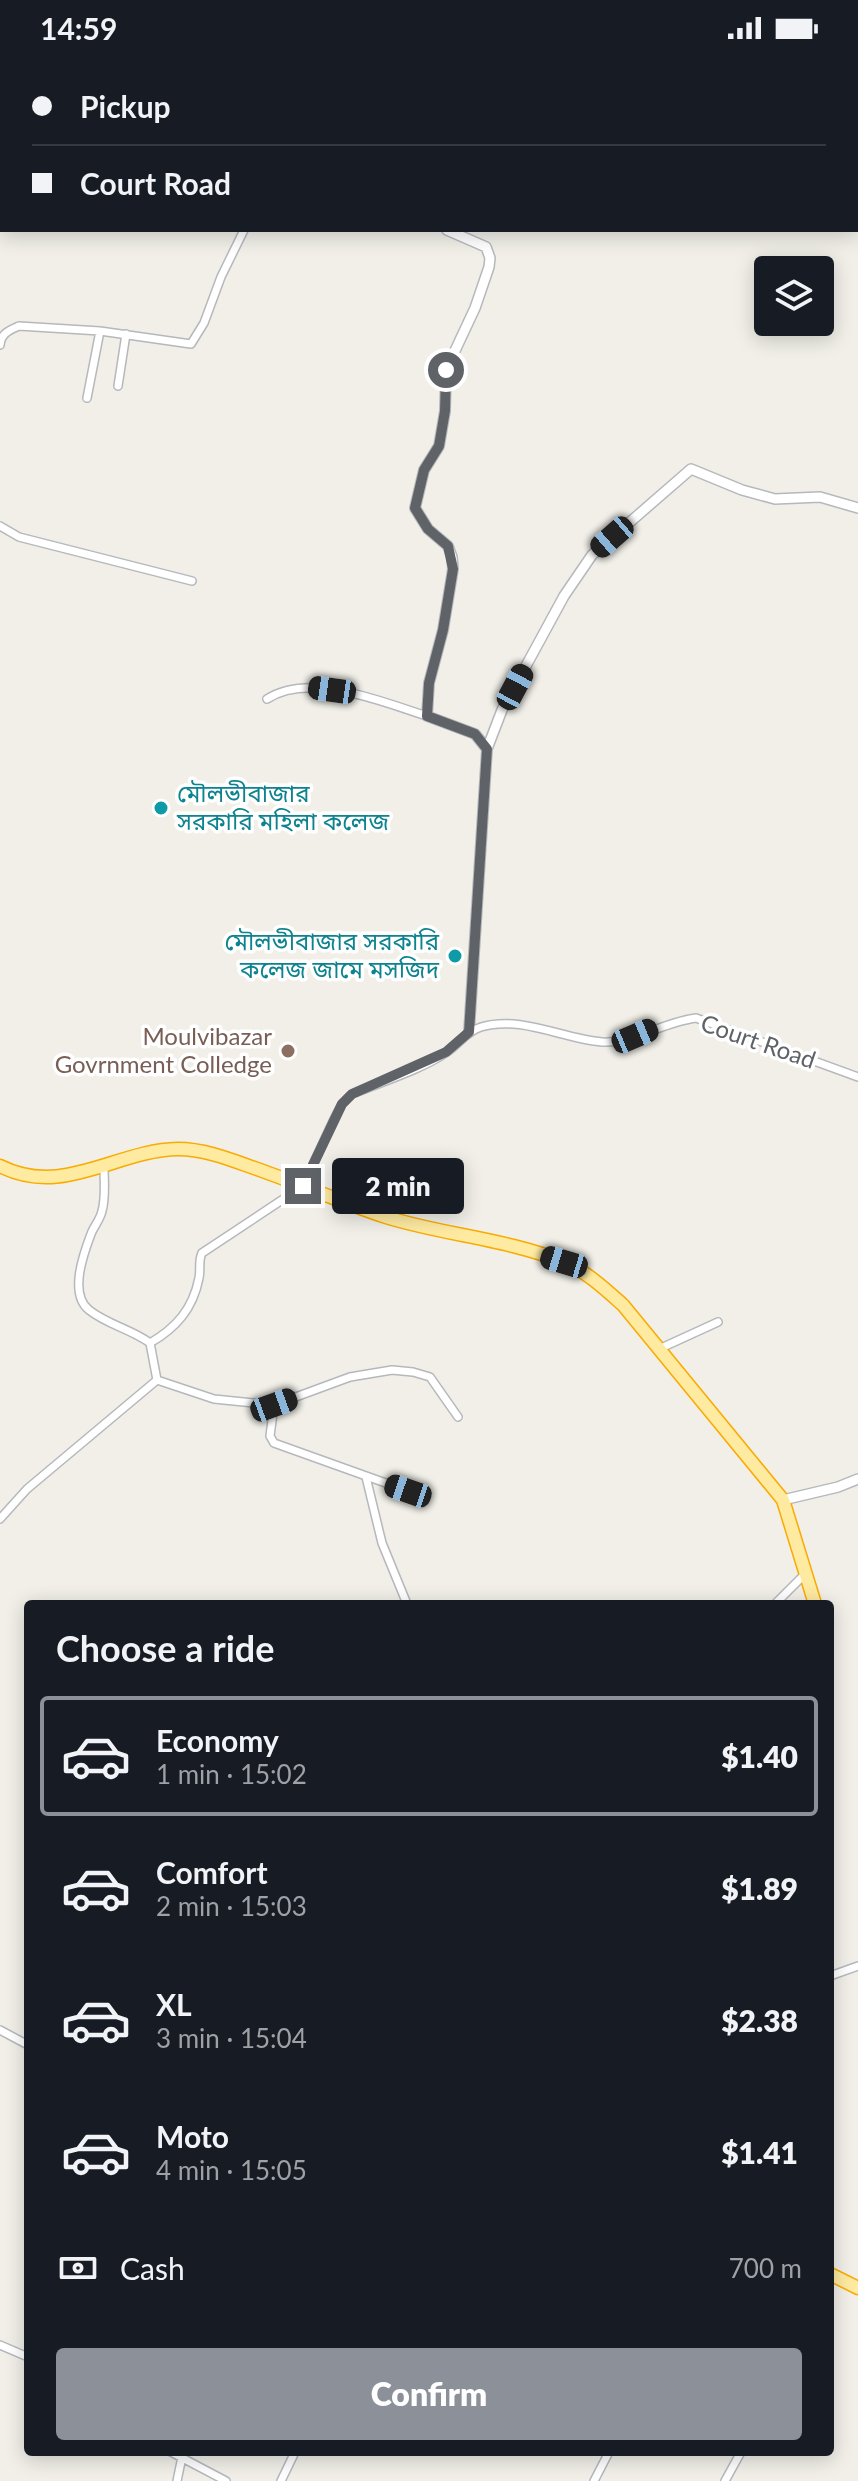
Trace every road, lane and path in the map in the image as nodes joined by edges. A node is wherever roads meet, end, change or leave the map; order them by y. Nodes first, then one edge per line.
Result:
1 (243, 232) edge
2 (452, 232) edge
3 (100, 331) junction
4 (126, 334) junction
5 (0, 345) edge
6 (118, 386) dead end
7 (87, 398) dead end
8 (858, 508) edge
9 (0, 526) edge
10 (192, 581) dead end
11 (267, 699) dead end
12 (427, 716) junction
13 (487, 749) junction
14 (469, 1032) junction
15 (858, 1077) edge
16 (0, 1166) edge
17 (104, 1167) junction
18 (303, 1186) junction
19 (718, 1322) dead end
20 (150, 1343) junction
21 (659, 1349) junction
22 (157, 1380) junction
23 (274, 1405) junction
24 (458, 1417) dead end
25 (366, 1477) junction
26 (858, 1479) edge
27 (408, 1491) dead end
28 (783, 1500) junction
29 (0, 1519) edge
30 (806, 1573) junction
31 (405, 1600) edge
32 (779, 1600) edge
33 (814, 1600) edge
34 (858, 1966) edge
35 (834, 1975) edge
36 (0, 2030) edge
37 (24, 2043) edge
38 (834, 2276) edge
39 (858, 2288) edge
40 (0, 2345) edge
41 (24, 2355) edge
42 (182, 2456) edge
43 (184, 2456) edge
44 (293, 2456) edge
45 (607, 2456) edge
46 (739, 2456) edge
47 (177, 2481) edge
48 (226, 2481) edge
49 (281, 2481) edge
50 (594, 2481) edge
51 (725, 2481) edge

1 - 4 street
2 - 12 street
3 - 4 street
3 - 5 street
3 - 7 street
4 - 6 street
8 - 13 street
9 - 10 street
11 - 12 street
12 - 13 street
13 - 14 street
14 - 15 street, Court Road
14 - 18 street, Court Road
16 - 17 highway
17 - 18 highway
17 - 20 street
18 - 20 street
18 - 21 highway
19 - 21 street
20 - 22 street
21 - 28 highway
22 - 23 street
22 - 29 street
23 - 24 street
23 - 25 street
25 - 27 street
25 - 31 street
26 - 28 street
28 - 30 highway
30 - 32 street
30 - 33 highway
34 - 35 street
36 - 37 street
38 - 39 highway
40 - 41 street
42 - 47 street
43 - 48 street
44 - 49 street
45 - 50 street
46 - 51 street

